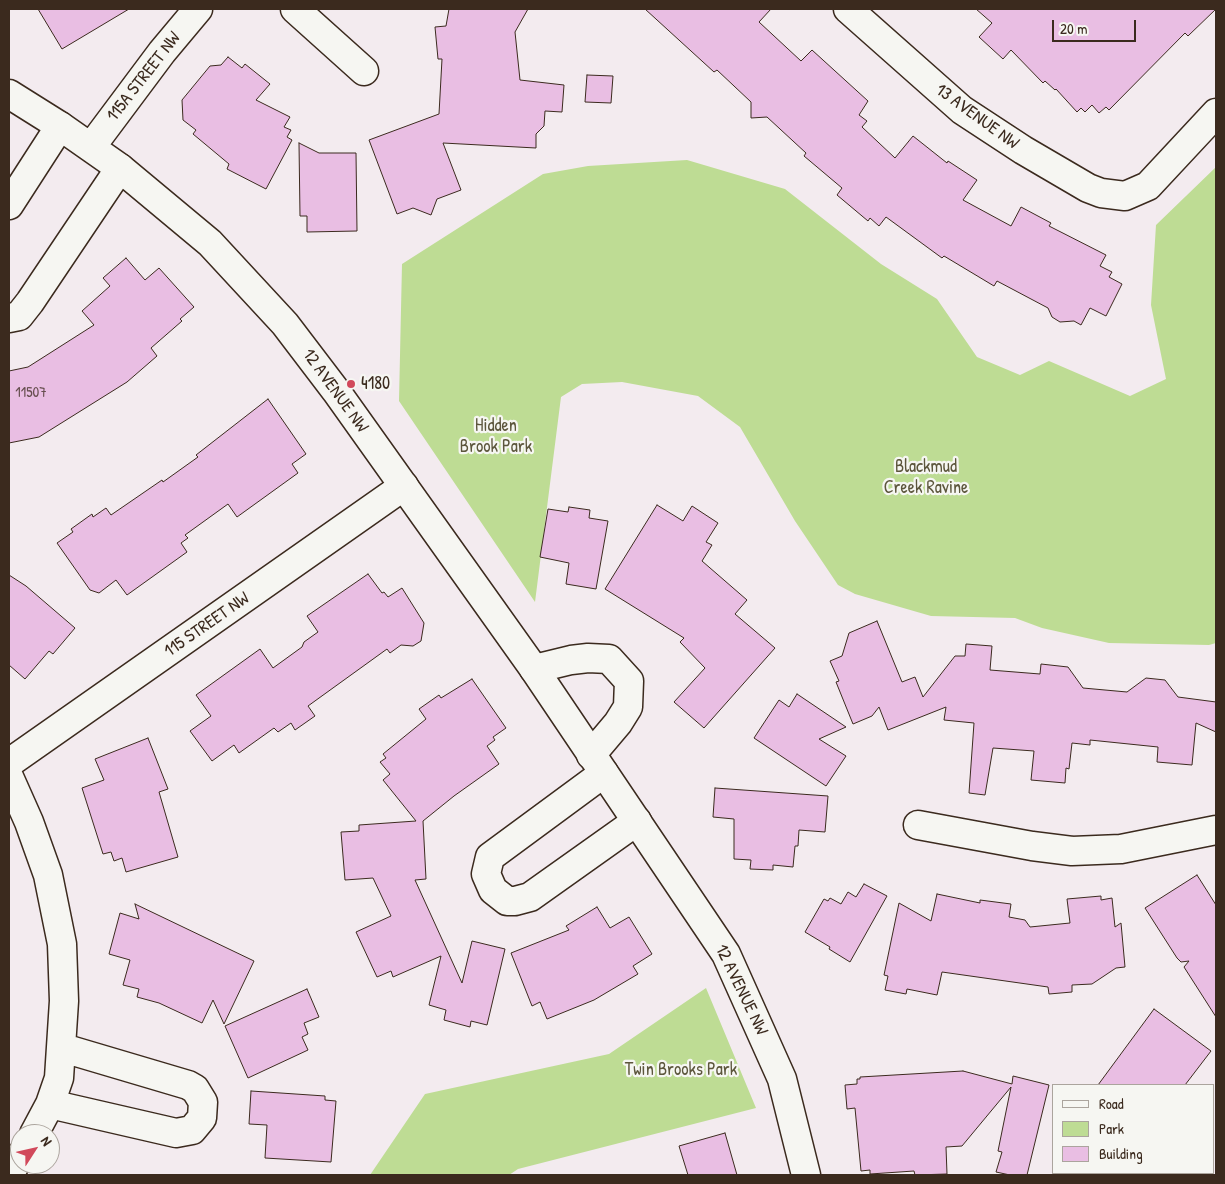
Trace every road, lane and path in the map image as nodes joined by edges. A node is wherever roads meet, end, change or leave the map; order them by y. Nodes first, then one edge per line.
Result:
1 (198, 9) edge
2 (295, 9) edge
3 (848, 9) edge
4 (364, 70) dead end
5 (9, 94) edge
6 (1216, 113) edge
7 (60, 126) junction
8 (91, 147) junction
9 (120, 168) junction
10 (9, 205) edge
11 (9, 318) edge
12 (404, 486) junction
13 (534, 669) junction
14 (9, 763) edge
15 (598, 764) junction
16 (9, 777) edge
17 (637, 821) junction
18 (918, 825) dead end
19 (1216, 830) edge
20 (62, 1048) junction
21 (50, 1104) junction
22 (39, 1124) edge
23 (806, 1175) edge

1 - 8 street, 115A STREET NW
2 - 4 street
3 - 6 street, 13 AVENUE NW
5 - 7 street, 12 AVENUE NW
7 - 8 street, 12 AVENUE NW
7 - 10 street
8 - 9 street, 12 AVENUE NW
9 - 11 street
9 - 12 street, 12 AVENUE NW
12 - 13 street, 12 AVENUE NW
12 - 14 street, 115 STREET NW
13 - 15 street, 12 AVENUE NW
13 - 15 street
15 - 17 street, 12 AVENUE NW
15 - 17 street
16 - 20 street
17 - 23 street, 12 AVENUE NW
18 - 19 street
20 - 21 street
20 - 21 street
21 - 22 street

